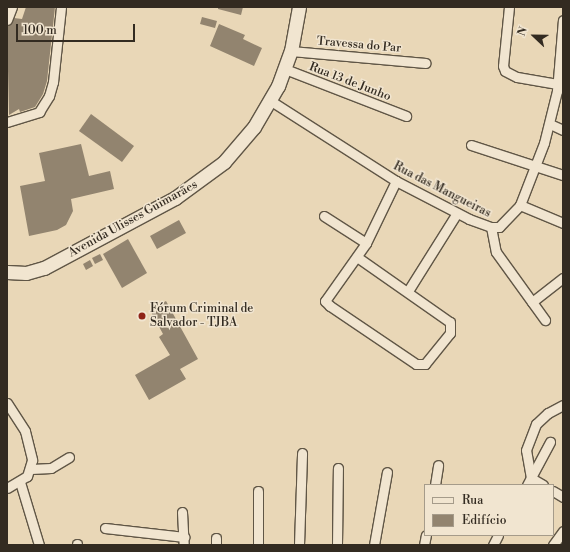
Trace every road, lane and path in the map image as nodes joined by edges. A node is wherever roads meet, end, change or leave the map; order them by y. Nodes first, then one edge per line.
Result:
1 (12, 7) edge
2 (61, 7) edge
3 (509, 7) edge
4 (301, 10) edge
5 (7, 20) edge
6 (563, 20) edge
7 (291, 51) junction
8 (425, 63) dead end
9 (285, 69) junction
10 (558, 84) junction
11 (559, 99) edge
12 (270, 101) junction
13 (406, 116) dead end
14 (7, 122) edge
15 (550, 124) junction
16 (563, 130) edge
17 (471, 145) dead end
18 (536, 165) junction
19 (563, 175) edge
20 (396, 182) junction
21 (520, 205) junction
22 (458, 213) junction
23 (324, 216) dead end
24 (563, 223) edge
25 (491, 227) junction
26 (366, 243) junction
27 (357, 257) junction
28 (7, 272) edge
29 (563, 278) edge
30 (408, 291) junction
31 (532, 302) junction
32 (544, 320) dead end
33 (7, 403) edge
34 (563, 405) edge
35 (550, 442) dead end
36 (302, 453) dead end
37 (69, 457) dead end
38 (438, 465) dead end
39 (338, 468) dead end
40 (30, 469) junction
41 (387, 472) dead end
42 (20, 482) junction
43 (529, 482) edge
44 (435, 484) edge
45 (7, 488) edge
46 (258, 491) dead end
47 (554, 492) edge
48 (563, 497) edge
49 (182, 512) dead end
50 (105, 528) dead end
51 (563, 530) edge
52 (497, 536) edge
53 (184, 541) edge
54 (39, 545) edge
55 (258, 545) edge
56 (299, 545) edge
57 (337, 545) edge
58 (374, 545) edge
59 (492, 545) edge
60 (553, 545) edge

1 - 5 street
2 - 14 street
3 - 10 street
4 - 7 main road, Avenida Ulisses Guimarães
6 - 10 street, Rua das Mangueiras
7 - 8 street, Travessa do Par
7 - 9 main road, Avenida Ulisses Guimarães
9 - 12 main road, Avenida Ulisses Guimarães
9 - 13 street, Rua 13 de Junho
10 - 11 street, Rua das Mangueiras
11 - 15 street, Rua das Mangueiras
12 - 20 street, Rua das Mangueiras
12 - 28 main road, Avenida Ulisses Guimarães
15 - 16 street
15 - 18 street, Rua das Mangueiras
17 - 18 street
18 - 19 street
18 - 21 street, Rua das Mangueiras
20 - 22 street, Rua das Mangueiras
20 - 26 street
21 - 24 street
21 - 25 street, Rua das Mangueiras
22 - 25 street, Rua das Mangueiras
22 - 30 street
23 - 26 street
25 - 31 street
26 - 27 street
27 - 30 street
27 - 30 street
29 - 31 street
31 - 32 street
33 - 40 street
34 - 43 street
35 - 43 street
36 - 56 street
37 - 40 street
38 - 44 street
39 - 57 street
40 - 42 street
41 - 58 street
42 - 45 street
42 - 54 street
46 - 55 street
47 - 48 street
49 - 53 street
50 - 53 street
51 - 60 street
52 - 59 street

